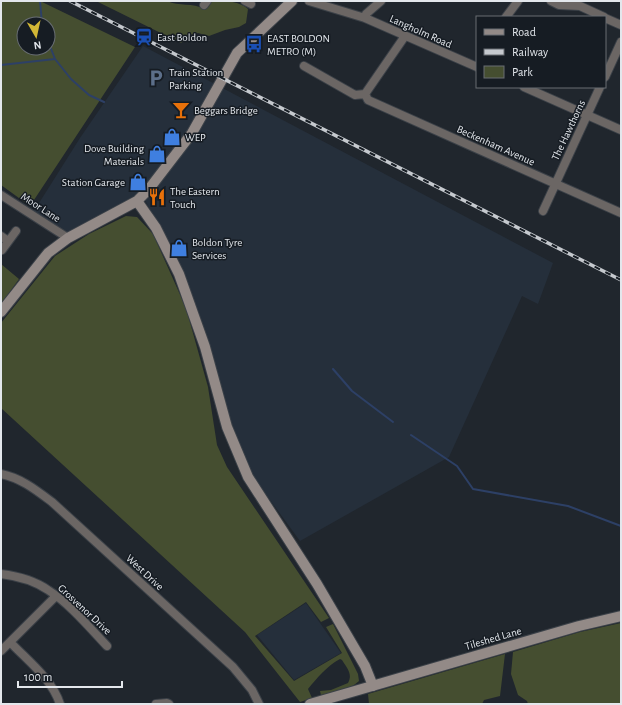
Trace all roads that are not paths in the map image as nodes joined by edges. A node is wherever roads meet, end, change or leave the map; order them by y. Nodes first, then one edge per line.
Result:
1 (292, 1) edge
2 (310, 1) edge
3 (381, 1) edge
4 (518, 1) edge
5 (551, 1) edge
6 (507, 16) edge
7 (602, 16) edge
8 (364, 18) junction
9 (606, 18) edge
10 (621, 25) edge
11 (405, 36) junction
12 (621, 42) edge
13 (304, 66) dead end
14 (474, 66) edge
15 (606, 75) edge
16 (526, 88) edge
17 (600, 88) edge
18 (365, 94) junction
19 (587, 114) junction
20 (621, 130) edge
21 (556, 183) junction
22 (1, 195) edge
23 (137, 201) junction
24 (543, 211) dead end
25 (621, 213) edge
26 (16, 231) dead end
27 (68, 238) junction
28 (4, 239) edge
29 (2, 250) edge
30 (1, 312) edge
31 (1, 474) edge
32 (1, 574) edge
33 (56, 596) junction
34 (621, 616) edge
35 (10, 642) junction
36 (107, 646) dead end
37 (1, 651) edge
38 (373, 686) junction
39 (60, 704) edge
40 (156, 704) edge
41 (169, 704) edge
42 (259, 704) edge
43 (310, 704) edge

1 - 23 street
2 - 8 street, Langholm Road
3 - 8 street
4 - 6 street
5 - 7 street
8 - 11 street, Langholm Road
9 - 10 street
11 - 14 street, Langholm Road
11 - 18 street
12 - 15 street
13 - 18 street
16 - 19 street
17 - 19 street, The Hawthorns
18 - 21 street, Beckenham Avenue
19 - 20 street
19 - 21 street, The Hawthorns
21 - 24 street, The Hawthorns
21 - 25 street, Beckenham Avenue
22 - 27 street, Moor Lane
23 - 27 street
23 - 38 street
26 - 28 street
27 - 30 street
28 - 29 street
31 - 42 street, West Drive
32 - 33 street, Grosvenor Drive
33 - 35 street
33 - 36 street, Grosvenor Drive
34 - 38 street, Tileshed Lane
35 - 37 street
35 - 39 street
38 - 43 street, Tileshed Lane
40 - 41 street

